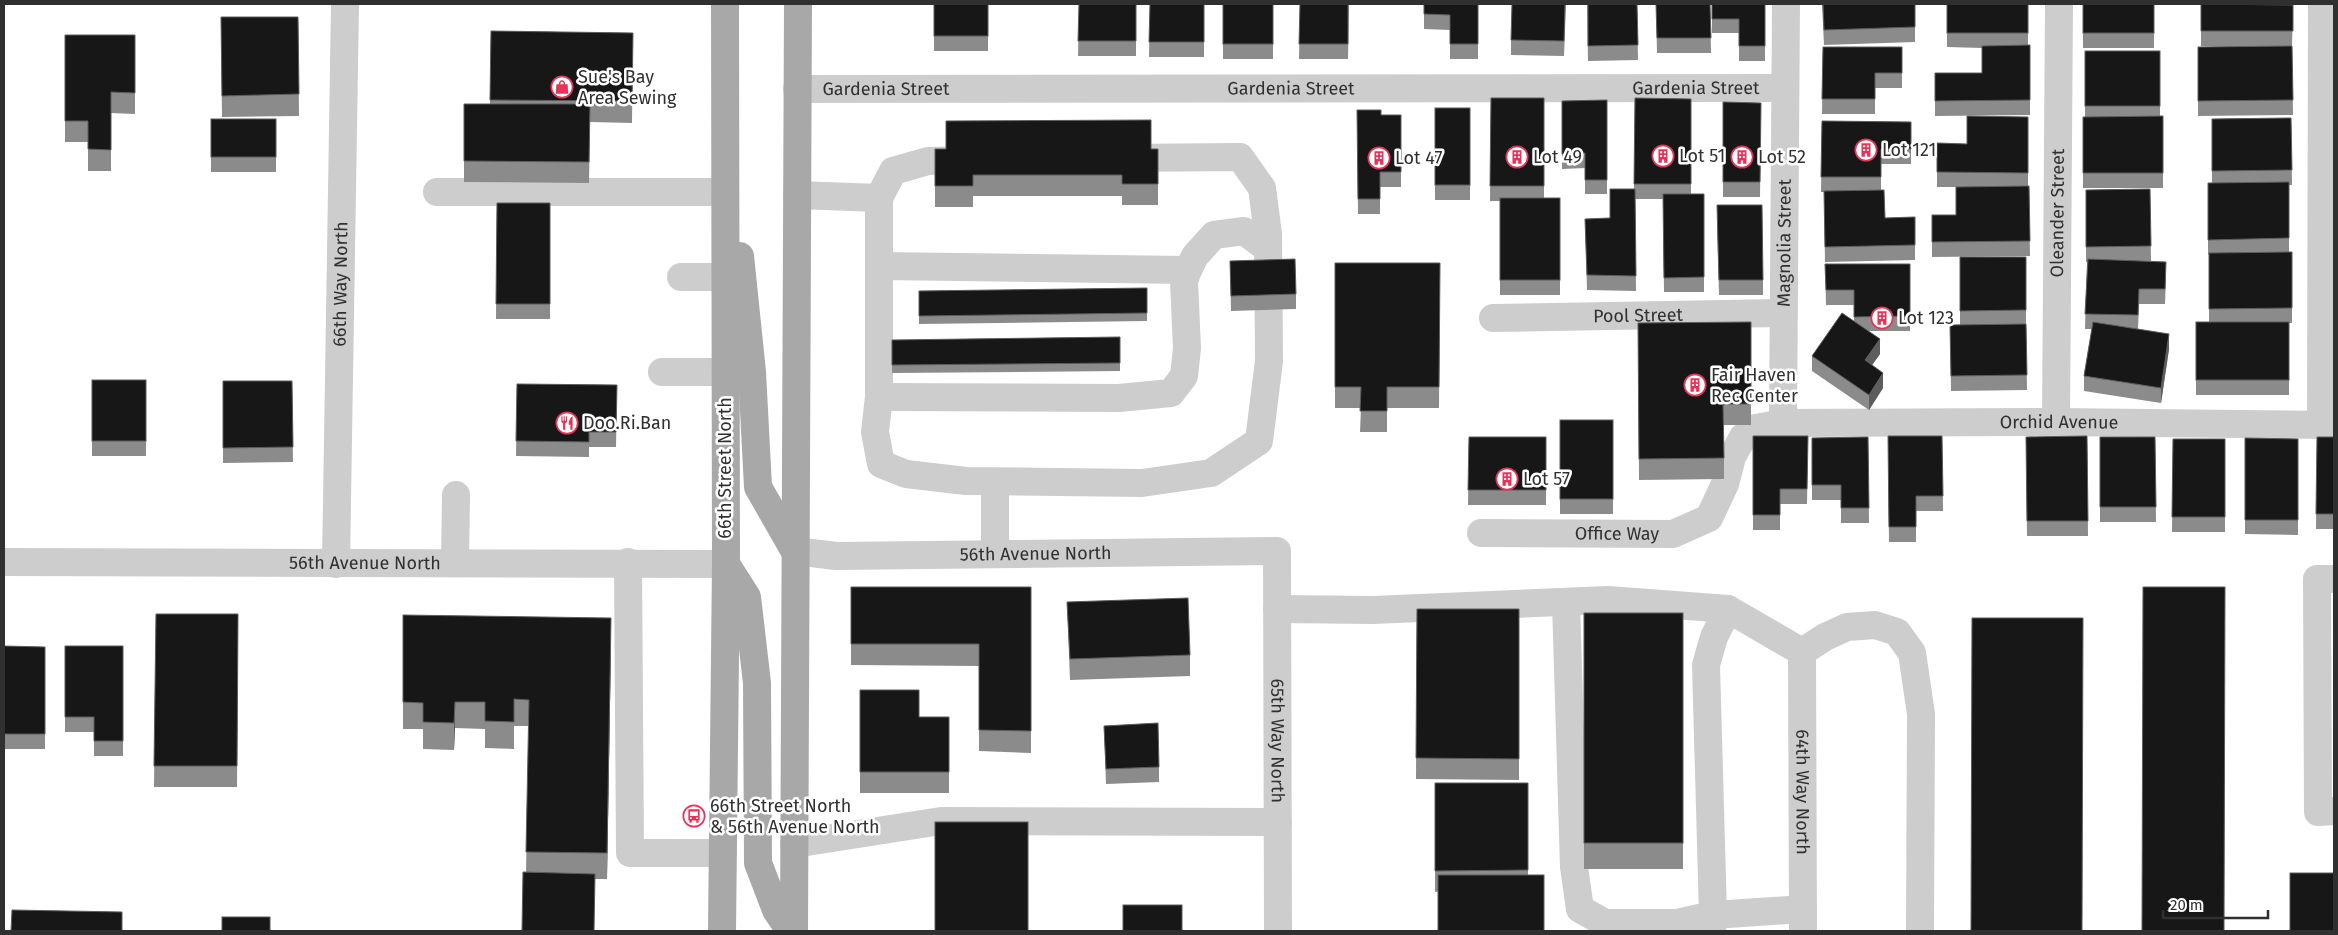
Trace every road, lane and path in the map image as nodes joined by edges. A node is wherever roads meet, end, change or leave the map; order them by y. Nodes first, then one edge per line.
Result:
1 (345, 4) edge
2 (725, 4) edge
3 (798, 4) edge
4 (1786, 4) edge
5 (2059, 4) edge
6 (2322, 4) edge
7 (1784, 88) junction
8 (797, 90) junction
9 (1094, 158) edge
10 (996, 160) edge
11 (726, 164) junction
12 (437, 192) dead end
13 (725, 192) junction
14 (797, 195) junction
15 (879, 198) junction
16 (1268, 249) junction
17 (879, 266) junction
18 (1188, 270) junction
19 (681, 277) dead end
20 (725, 277) junction
21 (1783, 313) junction
22 (1493, 318) dead end
23 (662, 372) dead end
24 (724, 372) junction
25 (879, 397) junction
26 (2056, 422) junction
27 (1783, 423) junction
28 (2328, 425) edge
29 (995, 483) junction
30 (456, 495) dead end
31 (1481, 533) dead end
32 (795, 551) junction
33 (1277, 551) joint
34 (995, 554) junction
35 (4, 562) edge
36 (454, 562) junction
37 (628, 562) junction
38 (336, 564) junction
39 (726, 564) junction
40 (2334, 579) edge
41 (1566, 602) junction
42 (1277, 609) junction
43 (1728, 609) junction
44 (1802, 652) junction
45 (2334, 811) edge
46 (1278, 822) junction
47 (794, 844) junction
48 (723, 853) junction
49 (1803, 920) edge
50 (1712, 923) edge
51 (722, 931) edge
52 (792, 931) edge
53 (1278, 931) edge
54 (1920, 931) edge

1 - 38 street, 66th Way North
2 - 11 main road, 66th Street North
3 - 8 main road
4 - 7 street, Magnolia Street
5 - 26 street, Oleander Street
6 - 28 street
7 - 8 street, Gardenia Street
7 - 21 street, Magnolia Street
8 - 14 main road
9 - 16 street
10 - 15 street
11 - 13 main road, 66th Street North
11 - 32 main road
12 - 13 street
13 - 20 main road, 66th Street North
14 - 15 street
14 - 32 main road
15 - 17 street
16 - 18 street
16 - 29 street
17 - 18 street
17 - 25 street
18 - 25 street
19 - 20 street
20 - 24 main road, 66th Street North
21 - 22 street, Pool Street
21 - 27 street, Magnolia Street
23 - 24 street
24 - 39 main road, 66th Street North
25 - 29 street
26 - 27 street, Orchid Avenue
26 - 28 street, Orchid Avenue
27 - 31 street, Office Way
29 - 34 street
30 - 36 street
32 - 34 street, 56th Avenue North
32 - 47 main road
33 - 34 street, 56th Avenue North
33 - 42 street, 65th Way North
35 - 38 street, 56th Avenue North
36 - 37 street, 56th Avenue North
36 - 38 street, 56th Avenue North
37 - 39 street, 56th Avenue North
37 - 48 street
39 - 48 main road, 66th Street North
39 - 52 main road
40 - 45 street
41 - 42 street
41 - 43 street
41 - 50 street
42 - 46 street, 65th Way North
43 - 44 street
43 - 50 street
44 - 49 street, 64th Way North
44 - 54 street
46 - 47 street
46 - 53 street, 65th Way North
47 - 52 main road
48 - 51 main road, 66th Street North
49 - 50 street

